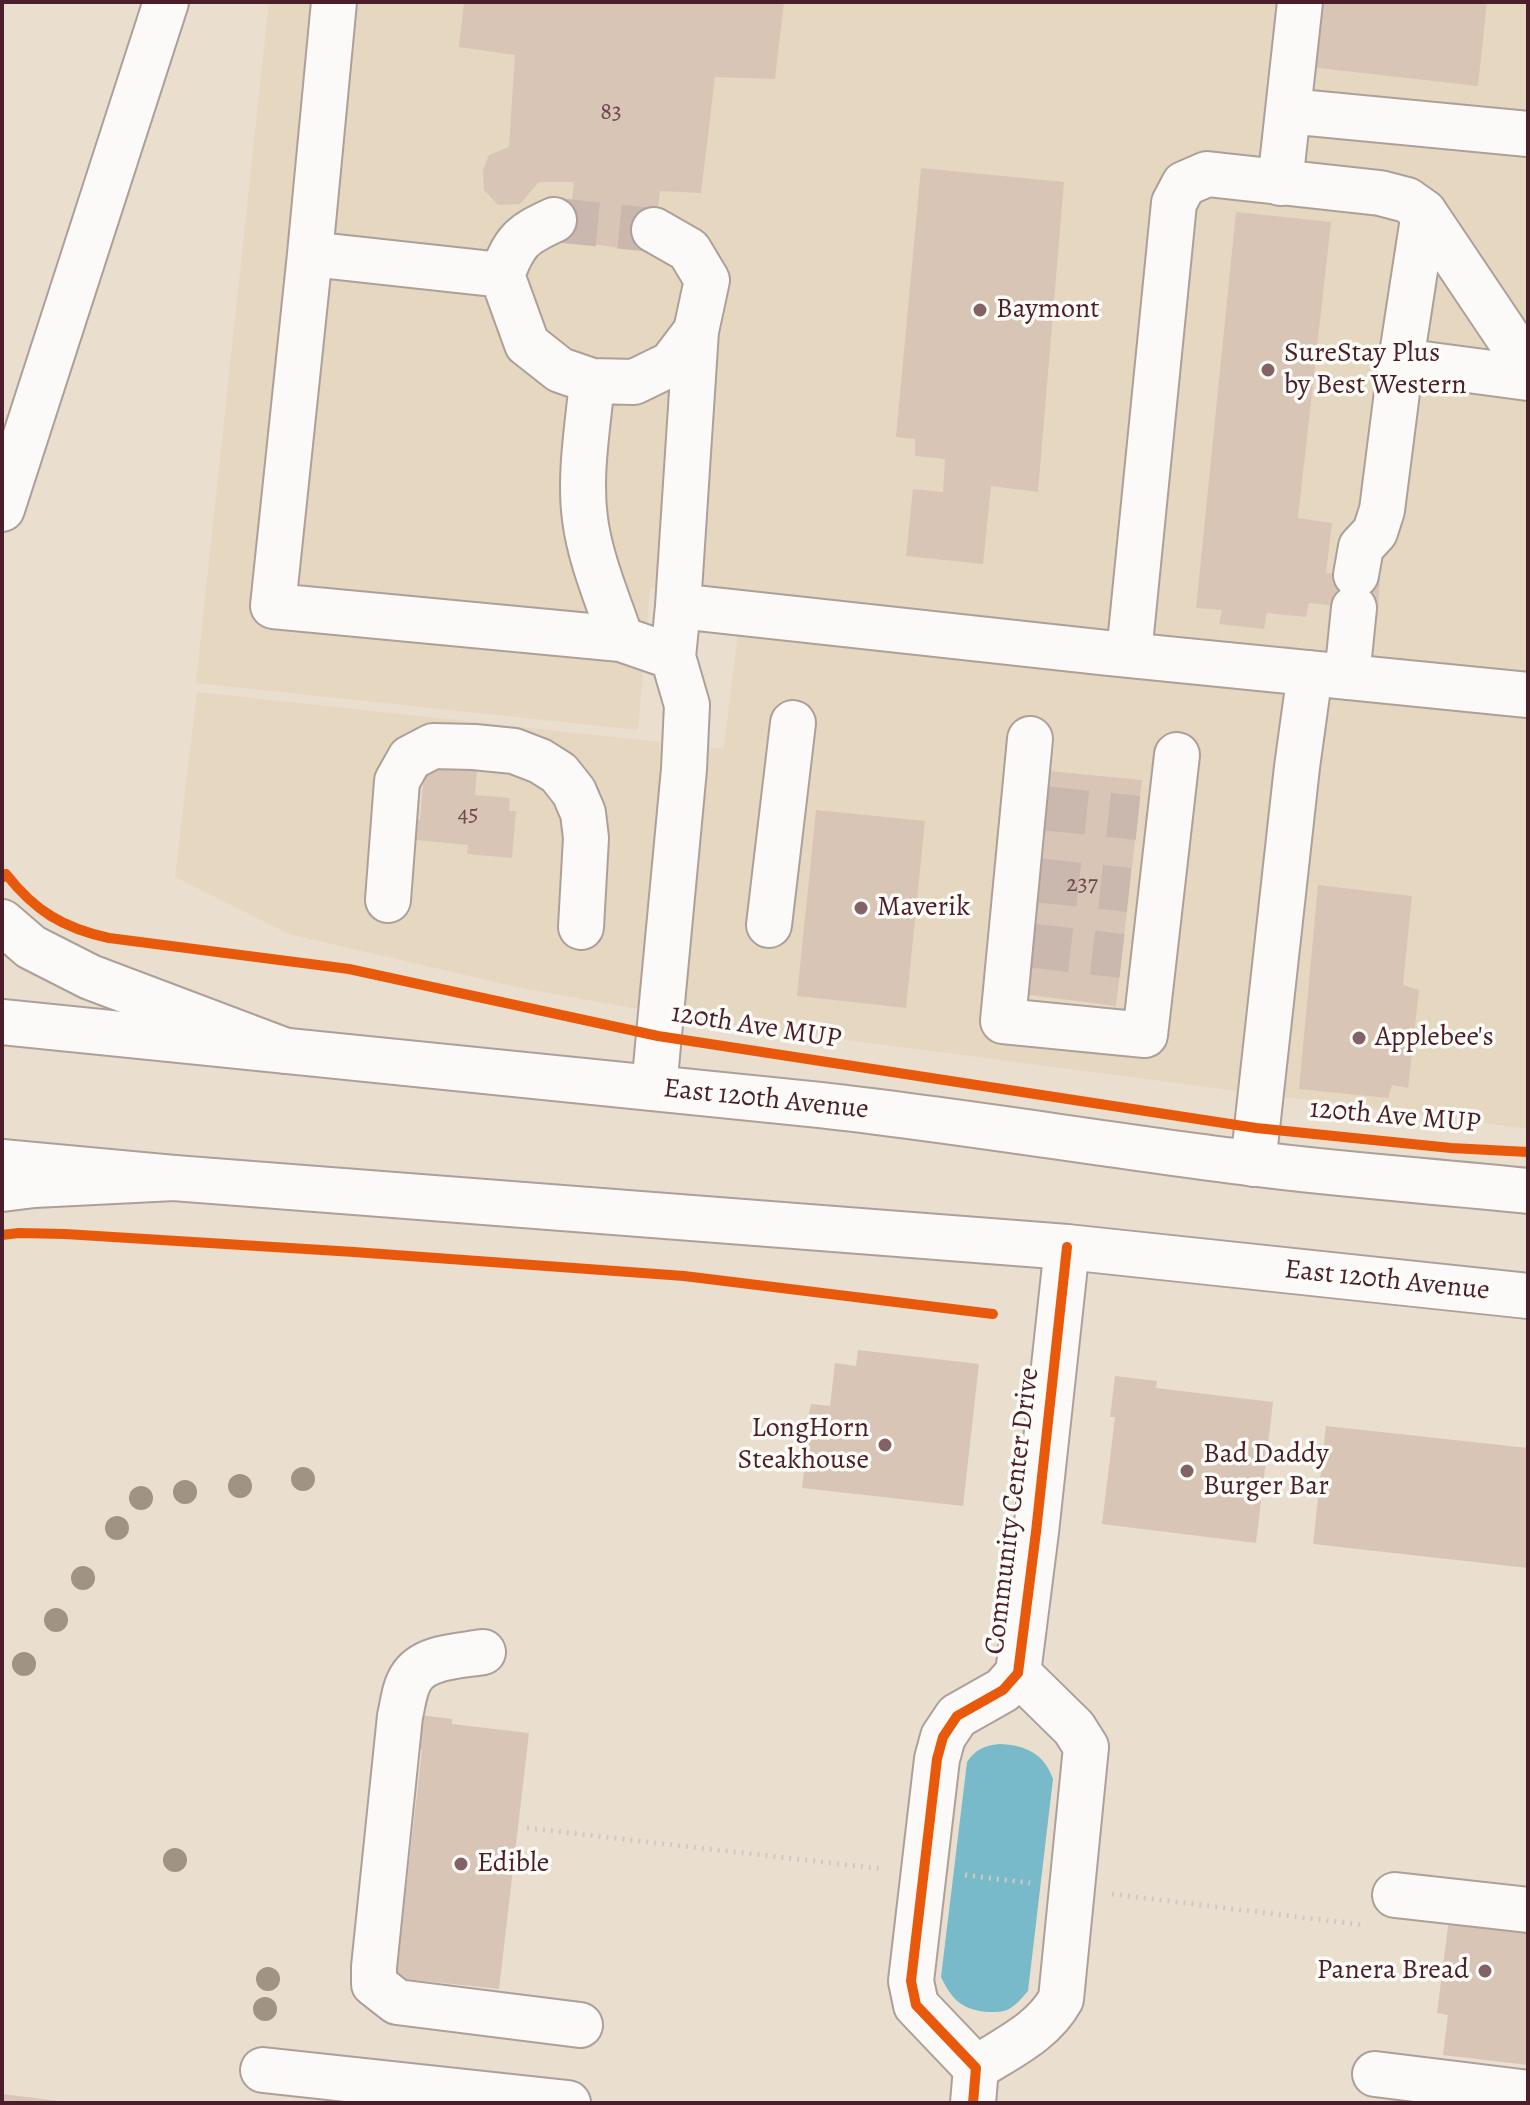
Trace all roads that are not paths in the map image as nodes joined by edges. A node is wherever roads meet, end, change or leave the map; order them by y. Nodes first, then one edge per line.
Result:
1 (166, 2) edge
2 (334, 2) edge
3 (1300, 2) edge
4 (1288, 111) junction
5 (1528, 134) edge
6 (1280, 183) junction
7 (1424, 212) junction
8 (554, 220) tunnel mouth
9 (654, 230) tunnel mouth
10 (310, 254) junction
11 (502, 275) junction
12 (696, 331) junction
13 (1401, 361) junction
14 (1528, 367) edge
15 (1528, 378) edge
16 (592, 381) junction
17 (2, 509) edge
18 (678, 606) junction
19 (621, 639) junction
20 (1129, 654) junction
21 (673, 657) junction
22 (1328, 675) junction
23 (1528, 695) edge
24 (793, 723) dead end
25 (1030, 739) dead end
26 (1177, 755) dead end
27 (388, 900) dead end
28 (2, 922) edge
29 (769, 925) dead end
30 (581, 927) dead end
31 (2, 1022) edge
32 (286, 1051) junction
33 (654, 1088) junction
34 (2, 1162) edge
35 (1253, 1164) junction
36 (174, 1178) junction
37 (2, 1189) edge
38 (1528, 1191) edge
39 (1067, 1247) junction
40 (1528, 1296) edge
41 (483, 1652) dead end
42 (1018, 1673) junction
43 (1528, 1910) edge
44 (1385, 1911) road end
45 (580, 2025) dead end
46 (263, 2070) dead end
47 (1375, 2074) dead end
48 (974, 2086) edge
49 (1528, 2093) edge
50 (568, 2103) edge

1 - 17 main road
2 - 10 main road
3 - 4 main road
4 - 5 main road
4 - 6 main road
6 - 7 main road
6 - 20 main road
7 - 13 main road
7 - 14 main road
8 - 11 main road
9 - 12 main road
10 - 11 main road
10 - 19 main road
11 - 16 main road
12 - 16 main road
12 - 18 main road
13 - 15 main road
13 - 22 main road
16 - 19 main road
18 - 20 main road
18 - 21 main road
19 - 21 main road
20 - 22 main road
21 - 33 main road
22 - 23 main road
22 - 35 main road
24 - 29 main road
25 - 26 main road
27 - 30 main road
28 - 32 main road
31 - 32 main road, East 120th Avenue
32 - 33 main road, East 120th Avenue
33 - 35 main road, East 120th Avenue
34 - 36 main road, East 120th Avenue
35 - 38 main road, East 120th Avenue
36 - 37 main road
36 - 39 main road, East 120th Avenue
39 - 40 main road, East 120th Avenue
39 - 42 main road, Community Center Drive
41 - 45 main road
42 - 48 main road, Community Center Drive
42 - 48 main road, Community Center Drive
43 - 44 main road
46 - 50 main road
47 - 49 main road

